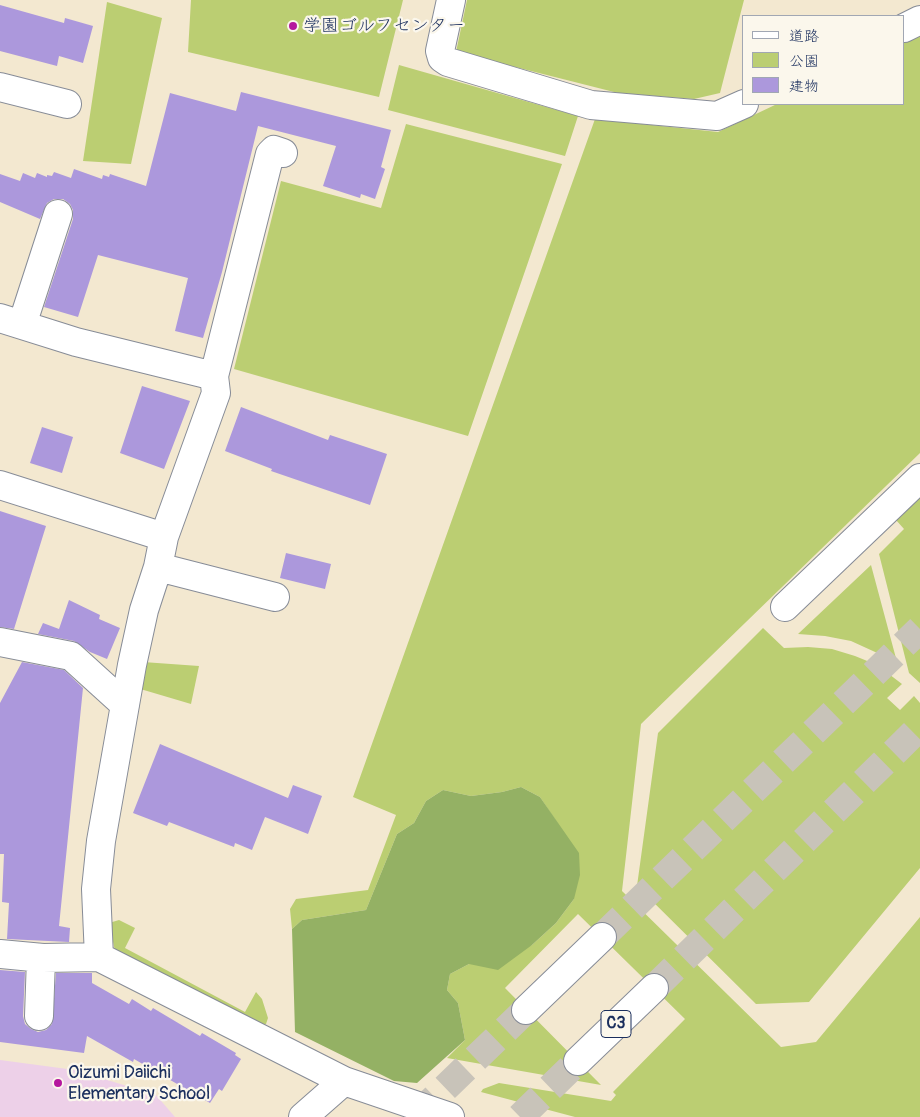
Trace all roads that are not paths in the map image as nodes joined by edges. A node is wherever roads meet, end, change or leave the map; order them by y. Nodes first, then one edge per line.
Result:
1 (451, 0) edge
2 (920, 20) edge
3 (905, 28) edge
4 (0, 86) edge
5 (67, 104) dead end
6 (742, 105) edge
7 (283, 153) dead end
8 (58, 214) dead end
9 (11, 322) edge
10 (214, 376) junction
11 (920, 478) edge
12 (0, 485) edge
13 (164, 537) junction
14 (158, 567) junction
15 (275, 597) dead end
16 (785, 607) dead end
17 (0, 642) edge
18 (125, 706) junction
19 (602, 938) tunnel mouth
20 (0, 954) edge
21 (99, 957) junction
22 (41, 958) junction
23 (654, 988) tunnel mouth
24 (526, 1010) tunnel mouth
25 (39, 1016) dead end
26 (578, 1061) tunnel mouth
27 (344, 1082) junction
28 (303, 1117) edge
29 (450, 1117) edge

1 - 6 main road
2 - 3 main road
4 - 5 main road
7 - 10 main road
8 - 9 main road
9 - 10 main road
10 - 13 main road
11 - 16 main road
12 - 13 main road
13 - 14 main road
14 - 15 main road
14 - 18 main road
17 - 18 main road
18 - 21 main road
19 - 24 main road
20 - 22 main road
21 - 22 main road
21 - 27 main road
22 - 25 main road
23 - 26 main road, C3
27 - 28 main road
27 - 29 main road

